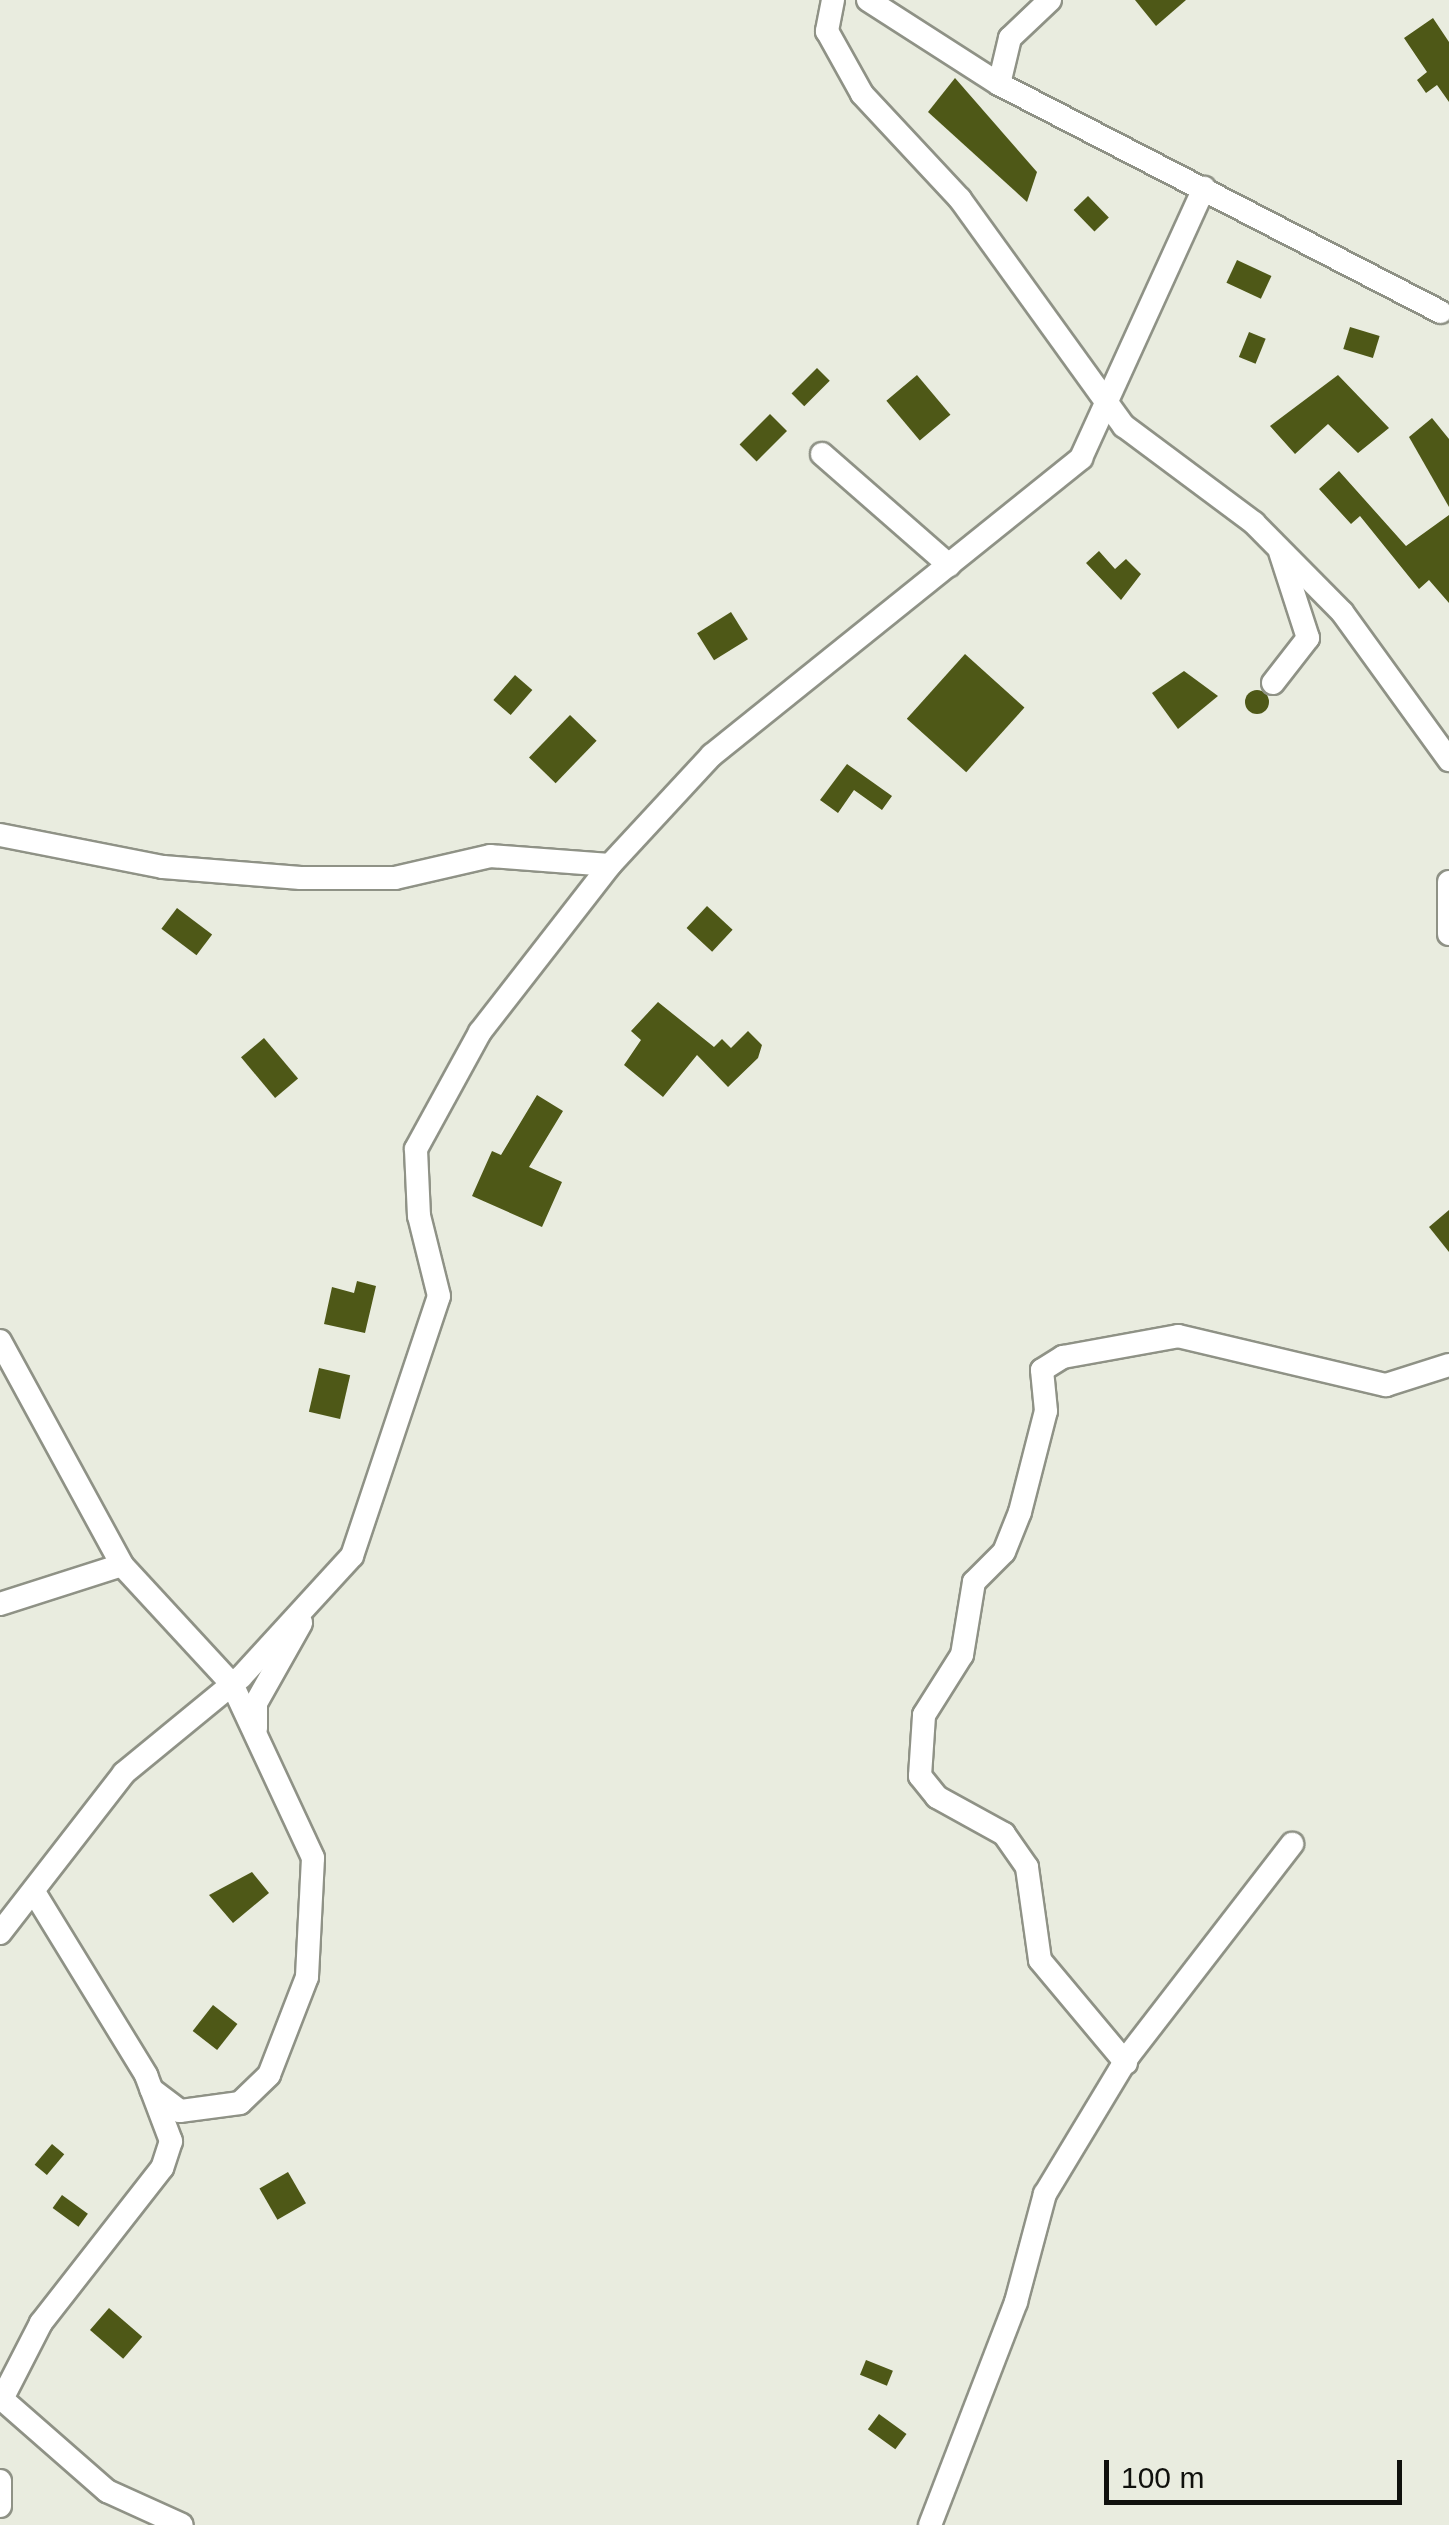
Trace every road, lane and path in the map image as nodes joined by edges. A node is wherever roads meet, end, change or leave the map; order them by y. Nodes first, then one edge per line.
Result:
1 (833, 0) edge
2 (868, 0) edge
3 (1050, 0) edge
4 (999, 84) junction
5 (1204, 188) junction
6 (1446, 313) edge
7 (1106, 402) junction
8 (822, 454) dead end
9 (1279, 549) junction
10 (949, 565) junction
11 (1273, 683) dead end
12 (1449, 760) edge
13 (0, 836) edge
14 (610, 865) junction
15 (1449, 882) edge
16 (1449, 934) edge
17 (0, 1341) edge
18 (1449, 1365) edge
19 (122, 1565) junction
20 (0, 1604) edge
21 (308, 1612) junction
22 (236, 1680) junction
23 (256, 1728) junction
24 (1292, 1844) dead end
25 (34, 1892) junction
26 (0, 1933) edge
27 (1126, 2063) junction
28 (152, 2089) junction
29 (1, 2396) edge
30 (0, 2482) edge
31 (0, 2506) edge
32 (182, 2525) edge
33 (930, 2525) edge

1 - 7 street
2 - 4 street
3 - 4 street
4 - 5 street
5 - 6 street
5 - 7 street
7 - 9 street
7 - 10 street
8 - 10 street
9 - 11 street
9 - 12 street
10 - 14 street
13 - 14 street
14 - 21 street
15 - 16 street
17 - 19 street
18 - 27 street
19 - 20 street
19 - 22 street
21 - 22 street
21 - 23 street
22 - 23 street
22 - 25 street
23 - 28 street
24 - 27 street
25 - 26 street
25 - 28 street
27 - 33 street
28 - 29 street
29 - 32 street
30 - 31 street

